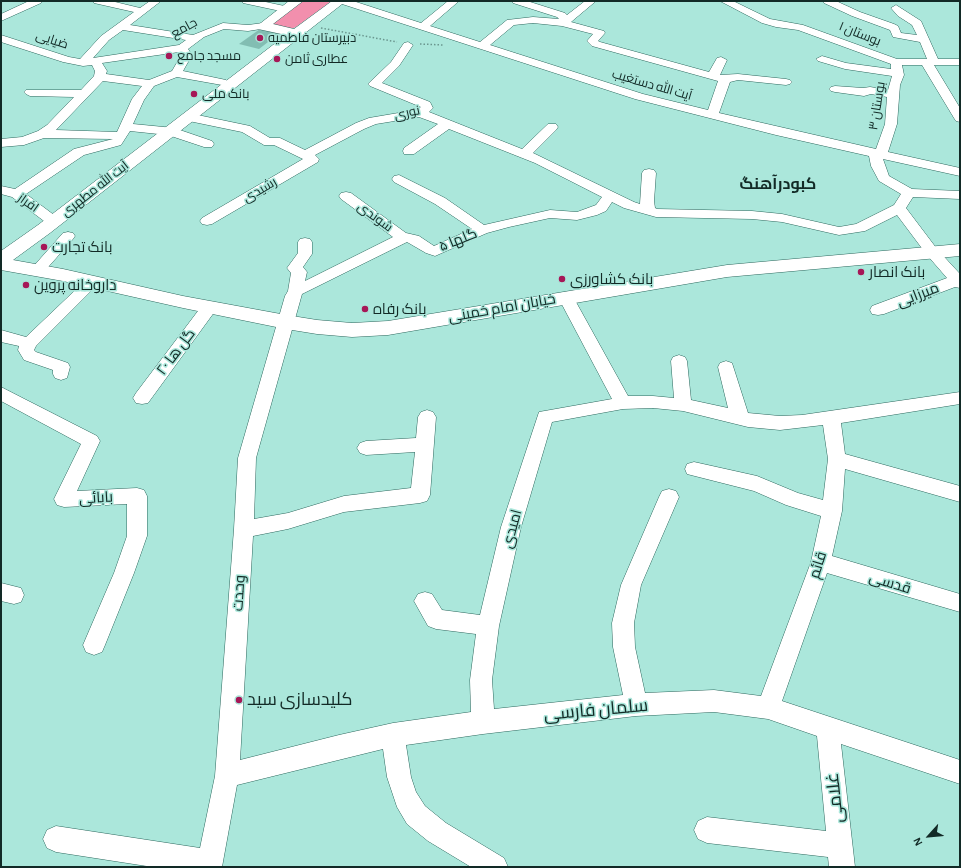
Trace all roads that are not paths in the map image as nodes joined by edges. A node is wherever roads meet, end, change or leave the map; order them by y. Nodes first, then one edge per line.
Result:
1 (37, 1) edge
2 (98, 1) edge
3 (156, 1) edge
4 (247, 1) edge
5 (297, 1) edge
6 (341, 1) edge
7 (454, 1) edge
8 (517, 1) edge
9 (591, 1) edge
10 (725, 1) edge
11 (828, 1) edge
12 (358, 3) edge
13 (896, 8) dead end
14 (285, 9) junction
15 (141, 11) junction
16 (1, 18) edge
17 (563, 23) junction
18 (263, 26) junction
19 (423, 26) junction
20 (122, 27) junction
21 (297, 30) junction
22 (1, 38) edge
23 (194, 38) junction
24 (924, 40) junction
25 (408, 45) road end
26 (482, 46) junction
27 (182, 48) junction
28 (822, 59) dead end
29 (721, 60) dead end
30 (95, 62) junction
31 (930, 62) junction
32 (960, 62) edge
33 (83, 63) junction
34 (897, 68) junction
35 (176, 73) junction
36 (713, 76) junction
37 (100, 77) junction
38 (725, 79) junction
39 (222, 82) junction
40 (786, 82) dead end
41 (150, 84) junction
42 (835, 89) dead end
43 (30, 92) dead end
44 (82, 94) junction
45 (893, 95) junction
46 (420, 113) junction
47 (712, 115) junction
48 (188, 117) junction
49 (960, 118) edge
50 (447, 124) junction
51 (552, 127) dead end
52 (124, 131) junction
53 (170, 131) junction
54 (42, 134) junction
55 (1, 143) edge
56 (208, 144) dead end
57 (409, 151) dead end
58 (524, 154) junction
59 (878, 154) junction
60 (309, 157) junction
61 (960, 172) edge
62 (649, 173) dead end
63 (399, 179) dead end
64 (1, 190) edge
65 (909, 193) junction
66 (17, 194) junction
67 (960, 195) edge
68 (346, 196) dead end
69 (613, 197) junction
70 (899, 208) junction
71 (648, 211) junction
72 (53, 221) junction
73 (207, 221) dead end
74 (482, 230) junction
75 (68, 236) dead end
76 (403, 238) junction
77 (305, 242) dead end
78 (960, 250) edge
79 (932, 252) junction
80 (1, 260) edge
81 (1, 264) edge
82 (37, 271) junction
83 (959, 281) edge
84 (92, 282) junction
85 (296, 291) junction
86 (566, 298) junction
87 (210, 307) junction
88 (878, 310) dead end
89 (286, 322) junction
90 (1, 336) edge
91 (30, 343) junction
92 (679, 361) dead end
93 (726, 367) dead end
94 (61, 374) dead end
95 (1, 393) edge
96 (142, 398) dead end
97 (960, 398) edge
98 (623, 403) junction
99 (683, 404) junction
100 (427, 417) dead end
101 (831, 417) junction
102 (739, 418) junction
103 (425, 444) junction
104 (366, 448) dead end
105 (837, 459) junction
106 (694, 469) dead end
107 (960, 494) edge
108 (668, 497) dead end
109 (832, 511) junction
110 (244, 528) junction
111 (821, 562) junction
112 (425, 601) dead end
113 (960, 603) edge
114 (488, 626) junction
115 (94, 645) dead end
116 (636, 706) junction
117 (768, 708) junction
118 (483, 722) junction
119 (828, 728) junction
120 (393, 735) junction
121 (960, 772) edge
122 (227, 776) junction
123 (707, 830) dead end
124 (56, 839) dead end
125 (841, 856) edge
126 (210, 865) edge
127 (495, 867) edge

1 - 16 street
2 - 15 street
3 - 15 street
4 - 14 street
5 - 14 main road
6 - 12 street, آیت الله دستغیب
6 - 21 main road
7 - 19 street
8 - 17 street
9 - 17 street
10 - 34 street, بوستان ۱
11 - 24 street
12 - 19 street, آیت الله دستغیب
13 - 24 street
14 - 18 main road
15 - 20 street
17 - 26 street
17 - 36 street
18 - 21 main road
18 - 23 street, جامع
19 - 26 street, آیت الله دستغیب
20 - 23 street
20 - 33 street
21 - 39 main road, آیت الله مطهری
21 - 48 main road, آیت الله مطهری
22 - 33 street, ضیایی
23 - 27 street, جامع
24 - 31 street
25 - 46 street, نوری
26 - 47 street, آیت الله دستغیب
27 - 30 street, جامع
27 - 35 street
28 - 34 street
29 - 36 street
30 - 33 street, ضیایی
30 - 37 street
31 - 32 street, بوستان ۱
31 - 34 street, بوستان ۱
31 - 49 street
34 - 45 street, بوستان ۳
35 - 39 street
35 - 41 street
36 - 38 street
37 - 41 street
37 - 44 street
38 - 40 street
38 - 47 street
39 - 48 main road, آیت الله مطهری
41 - 52 street
42 - 45 street
43 - 44 street
44 - 54 street
45 - 59 street, بوستان ۳
46 - 50 street
46 - 60 street, نوری
47 - 59 street, آیت الله دستغیب
48 - 53 main road, آیت الله مطهری
48 - 60 street
50 - 57 street
50 - 58 street
51 - 58 street
52 - 53 street
52 - 54 street
52 - 66 street
53 - 56 street
53 - 72 main road, آیت الله مطهری
54 - 55 street
58 - 69 street
59 - 61 street, آیت الله دستغیب
59 - 65 street
60 - 73 street, رشیدی
62 - 71 street
63 - 74 street
64 - 66 street, افراز
65 - 67 street
65 - 70 street
66 - 72 street, افراز
68 - 76 street, شوندی
69 - 71 street
69 - 74 street, گلها ۵
70 - 71 street
70 - 79 street
72 - 80 main road, آیت الله مطهری
74 - 76 street, گلها ۵
75 - 82 street
76 - 85 street
77 - 85 street
78 - 79 main road, خیابان امام خمینی
79 - 83 street
79 - 86 main road, خیابان امام خمینی
81 - 82 main road, خیابان امام خمینی
82 - 84 main road, خیابان امام خمینی
83 - 88 street, میرزایی
84 - 87 main road, خیابان امام خمینی
84 - 91 street
85 - 89 street
86 - 89 main road, خیابان امام خمینی
86 - 98 street
87 - 89 main road, خیابان امام خمینی
87 - 96 street, گل ها ۲۰
89 - 110 street, وحدت
90 - 91 street
91 - 94 street
92 - 99 street
93 - 102 street
95 - 115 street, بابائی
97 - 101 street
98 - 99 street
98 - 114 street, امیدی
99 - 102 street
100 - 103 street
101 - 102 street
101 - 105 street, قائم
103 - 104 street
103 - 110 street
105 - 107 street
105 - 109 street, قائم
106 - 109 street
108 - 116 street
109 - 111 street, قائم
110 - 122 street, وحدت
111 - 113 street, قدسی
111 - 117 street, قائم
112 - 114 street
114 - 118 street, امیدی
116 - 117 street, سلمان فارسی
116 - 118 street, سلمان فارسی
117 - 119 street, سلمان فارسی
118 - 120 street, سلمان فارسی
119 - 121 street, سلمان فارسی
119 - 125 street, غلامی
120 - 122 street, سلمان فارسی
120 - 127 street
122 - 126 street, وحدت
123 - 125 street
124 - 126 street

